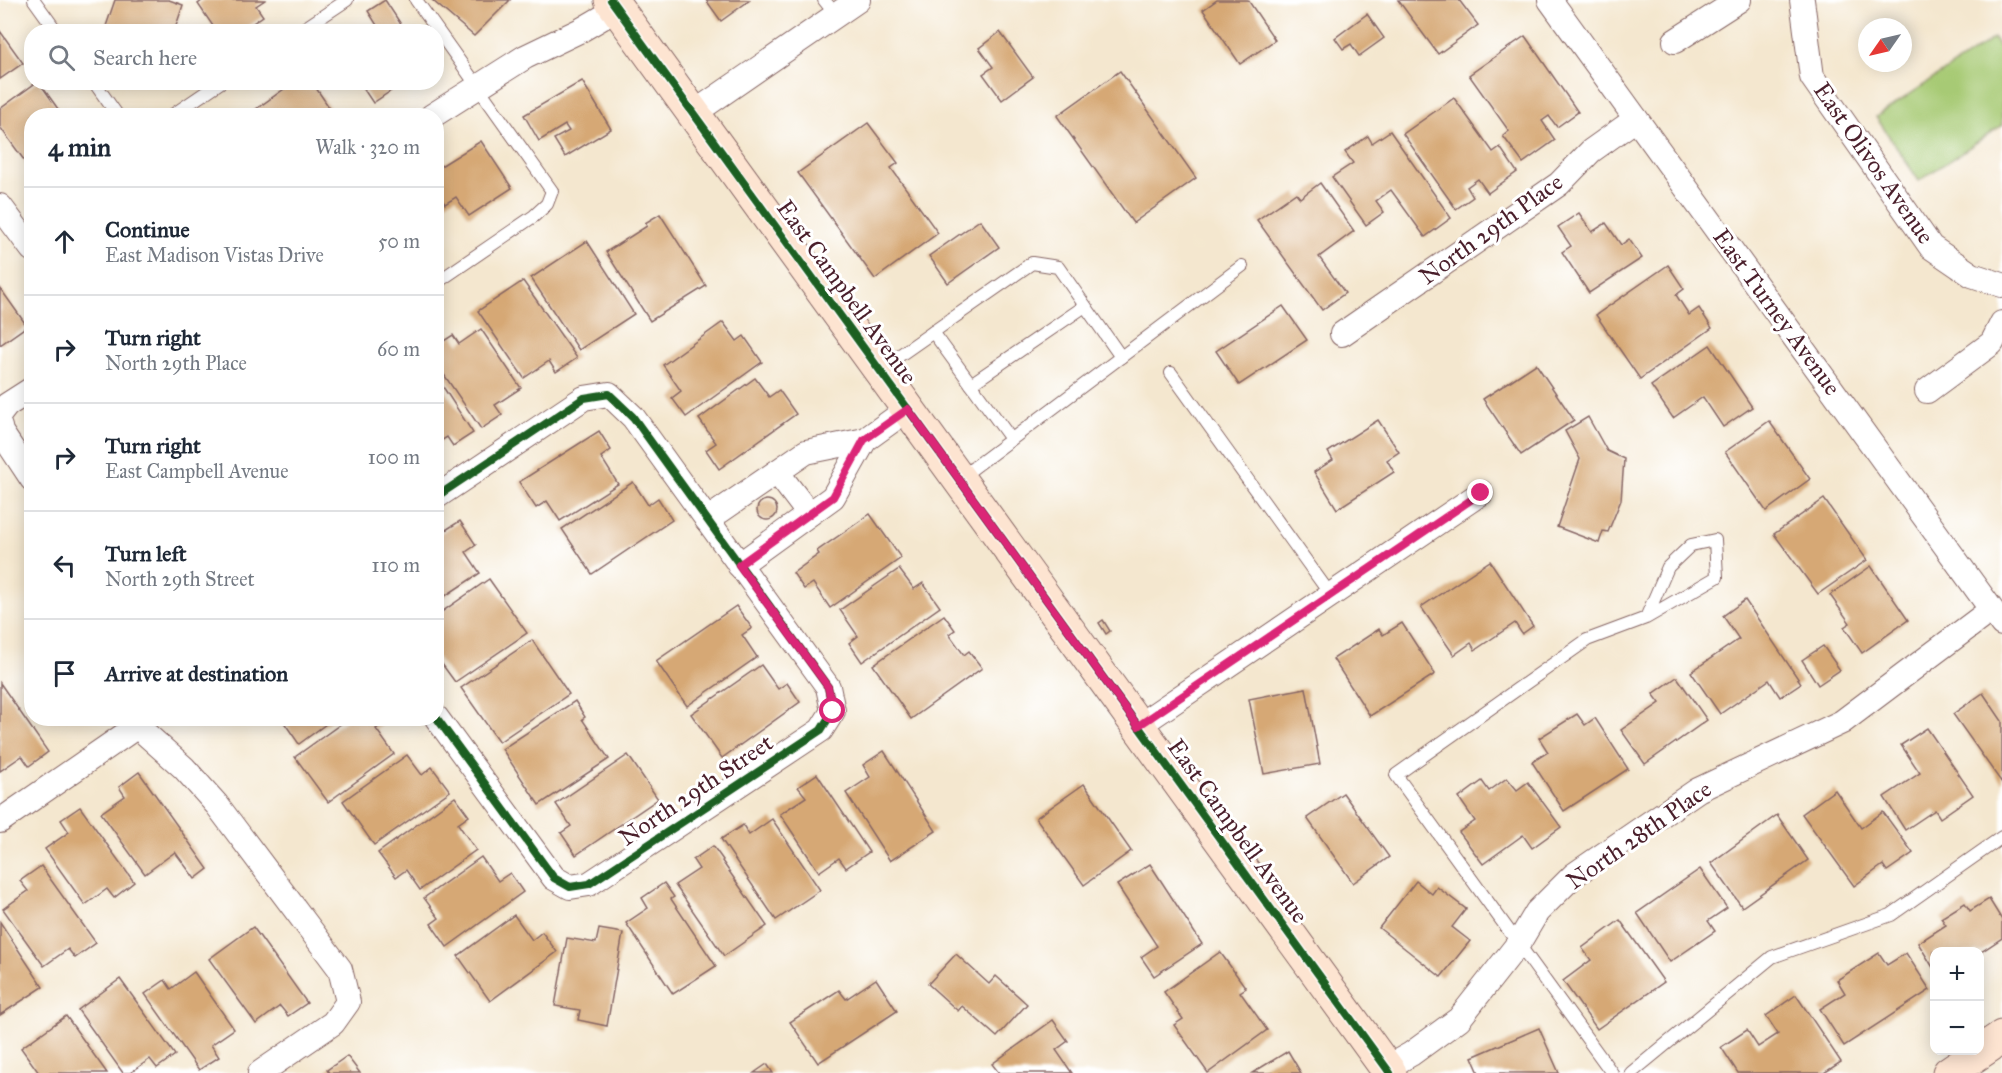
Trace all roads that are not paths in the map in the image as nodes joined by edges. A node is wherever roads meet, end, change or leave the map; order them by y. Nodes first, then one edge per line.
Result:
1 (34, 0) edge
2 (347, 0) edge
3 (416, 0) edge
4 (858, 0) edge
5 (1550, 0) edge
6 (1739, 0) edge
7 (1802, 0) edge
8 (614, 4) edge
9 (830, 8) edge
10 (51, 24) edge
11 (311, 24) edge
12 (434, 24) edge
13 (444, 38) edge
14 (1675, 41) dead end
15 (479, 85) junction
16 (100, 90) edge
17 (209, 90) edge
18 (112, 108) edge
19 (183, 108) edge
20 (444, 108) edge
21 (694, 114) junction
22 (1636, 119) junction
23 (0, 206) edge
24 (24, 238) edge
25 (1242, 266) dead end
26 (444, 278) edge
27 (2002, 285) edge
28 (1085, 306) junction
29 (2002, 323) edge
30 (933, 332) junction
31 (1342, 334) dead end
32 (1120, 357) junction
33 (879, 370) junction
34 (1171, 373) dead end
35 (971, 384) junction
36 (1927, 391) dead end
37 (24, 394) edge
38 (908, 409) junction
39 (0, 414) edge
40 (0, 427) edge
41 (1011, 439) junction
42 (864, 440) junction
43 (24, 467) edge
44 (777, 472) junction
45 (959, 478) junction
46 (444, 492) edge
47 (1481, 493) dead end
48 (809, 514) junction
49 (707, 520) junction
50 (739, 565) junction
51 (1330, 594) junction
52 (1997, 617) edge
53 (1646, 618) junction
54 (128, 726) edge
55 (135, 726) edge
56 (443, 726) edge
57 (1138, 726) junction
58 (0, 821) edge
59 (2002, 837) edge
60 (1518, 944) junction
61 (2002, 1037) edge
62 (1388, 1071) edge
63 (260, 1073) edge
64 (1612, 1073) edge
65 (1630, 1073) edge
66 (1949, 1073) edge

1 - 10 lane
2 - 11 lane
3 - 12 lane
4 - 9 street
5 - 22 street, East Turney Avenue
6 - 14 street
7 - 27 street, East Olivos Avenue
8 - 15 street
8 - 21 street, East Campbell Avenue
9 - 21 street
13 - 15 lane
15 - 20 street
15 - 26 lane
16 - 18 lane
17 - 19 lane
21 - 33 street, East Campbell Avenue
22 - 31 street, North 29th Place
22 - 52 street, East Turney Avenue
23 - 24 street
25 - 32 lane
28 - 30 lane
28 - 32 lane
28 - 35 lane
29 - 36 street
30 - 33 lane
30 - 35 lane
32 - 41 lane
33 - 38 street, East Campbell Avenue
34 - 51 lane
35 - 41 lane
37 - 39 street
38 - 42 street
38 - 45 street, East Campbell Avenue
40 - 43 street
41 - 45 lane
42 - 44 street
42 - 48 street
44 - 48 street
44 - 49 street
45 - 57 street, East Campbell Avenue
46 - 49 street
47 - 51 street
48 - 50 street
49 - 50 street
50 - 56 street, North 29th Street
51 - 57 street
52 - 60 street, North 28th Place
53 - 53 lane
53 - 60 lane
54 - 58 street
55 - 63 street
57 - 62 street, East Campbell Avenue
59 - 65 lane
60 - 62 street, North 28th Place
60 - 64 lane
61 - 66 street

